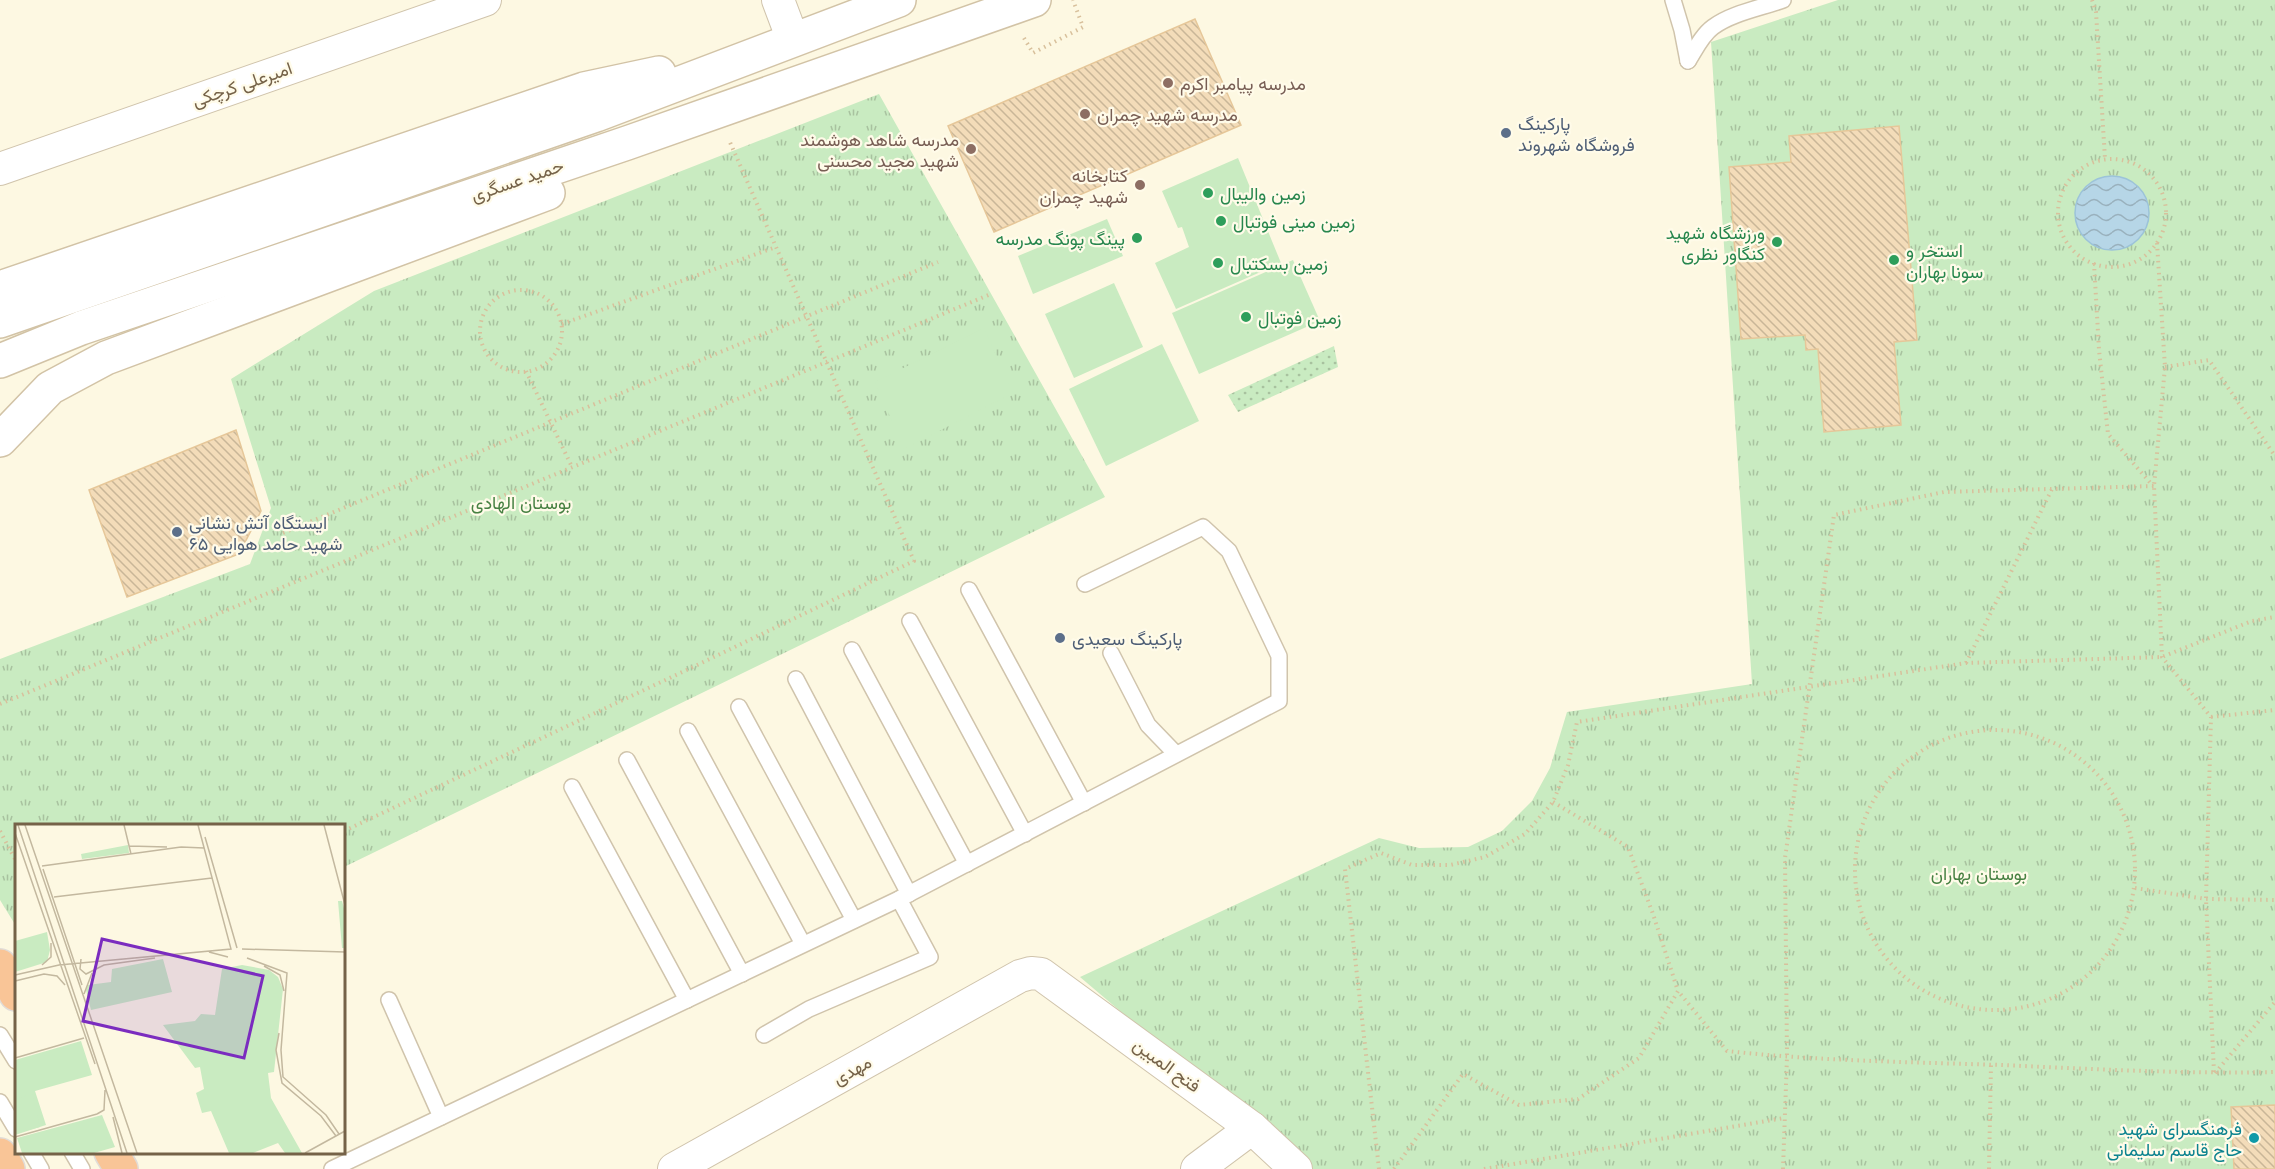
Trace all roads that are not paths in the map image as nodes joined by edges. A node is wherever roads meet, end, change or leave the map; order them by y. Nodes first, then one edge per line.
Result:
1 (485, 0) edge
2 (778, 0) edge
3 (899, 0) edge
4 (1034, 0) edge
5 (1672, 0) edge
6 (1783, 0) edge
7 (781, 44) junction
8 (824, 74) junction
9 (0, 169) edge
10 (0, 288) edge
11 (0, 321) edge
12 (0, 361) edge
13 (0, 440) edge
14 (1085, 584) dead end
15 (969, 590) dead end
16 (910, 621) dead end
17 (852, 650) dead end
18 (1111, 653) dead end
19 (796, 680) dead end
20 (740, 706) dead end
21 (688, 731) dead end
22 (1176, 754) junction
23 (627, 760) dead end
24 (572, 787) dead end
25 (1083, 803) junction
26 (1025, 834) junction
27 (967, 864) junction
28 (904, 896) junction
29 (855, 920) junction
30 (803, 944) junction
31 (0, 966) edge
32 (1031, 973) joint
33 (742, 974) junction
34 (15, 992) edge
35 (389, 1000) dead end
36 (687, 1000) junction
37 (0, 1035) edge
38 (764, 1035) dead end
39 (15, 1059) edge
40 (0, 1102) edge
41 (441, 1117) junction
42 (15, 1127) edge
43 (1252, 1128) junction
44 (32, 1154) edge
45 (73, 1154) edge
46 (112, 1154) edge
47 (0, 1155) edge
48 (8, 1169) edge
49 (41, 1169) edge
50 (82, 1169) edge
51 (121, 1169) edge
52 (332, 1169) edge
53 (674, 1169) edge
54 (1197, 1169) edge
55 (1296, 1169) edge

1 - 9 street, امیرعلی کرچکی
2 - 7 street
3 - 7 main road, حمید عسگری
4 - 8 main road, حمید عسگری
5 - 6 lane
7 - 10 main road
7 - 11 main road, حمید عسگری
8 - 12 main road, حمید عسگری
8 - 13 main road
14 - 22 lane
15 - 25 lane
16 - 26 lane
17 - 27 lane
18 - 22 lane
19 - 28 lane
20 - 29 lane
21 - 30 lane
22 - 25 lane
23 - 33 lane
24 - 36 lane
25 - 26 lane
26 - 27 lane
27 - 28 lane
28 - 29 lane
28 - 38 lane
29 - 30 lane
30 - 33 lane
31 - 34 highway
32 - 43 street, فتح المبین
32 - 53 street, مهدی
33 - 36 lane
35 - 41 lane
36 - 41 lane
37 - 39 lane
40 - 42 lane
41 - 52 lane
43 - 54 street
43 - 55 street, فتح المبین
44 - 49 lane
45 - 50 lane
46 - 51 highway
47 - 48 highway

